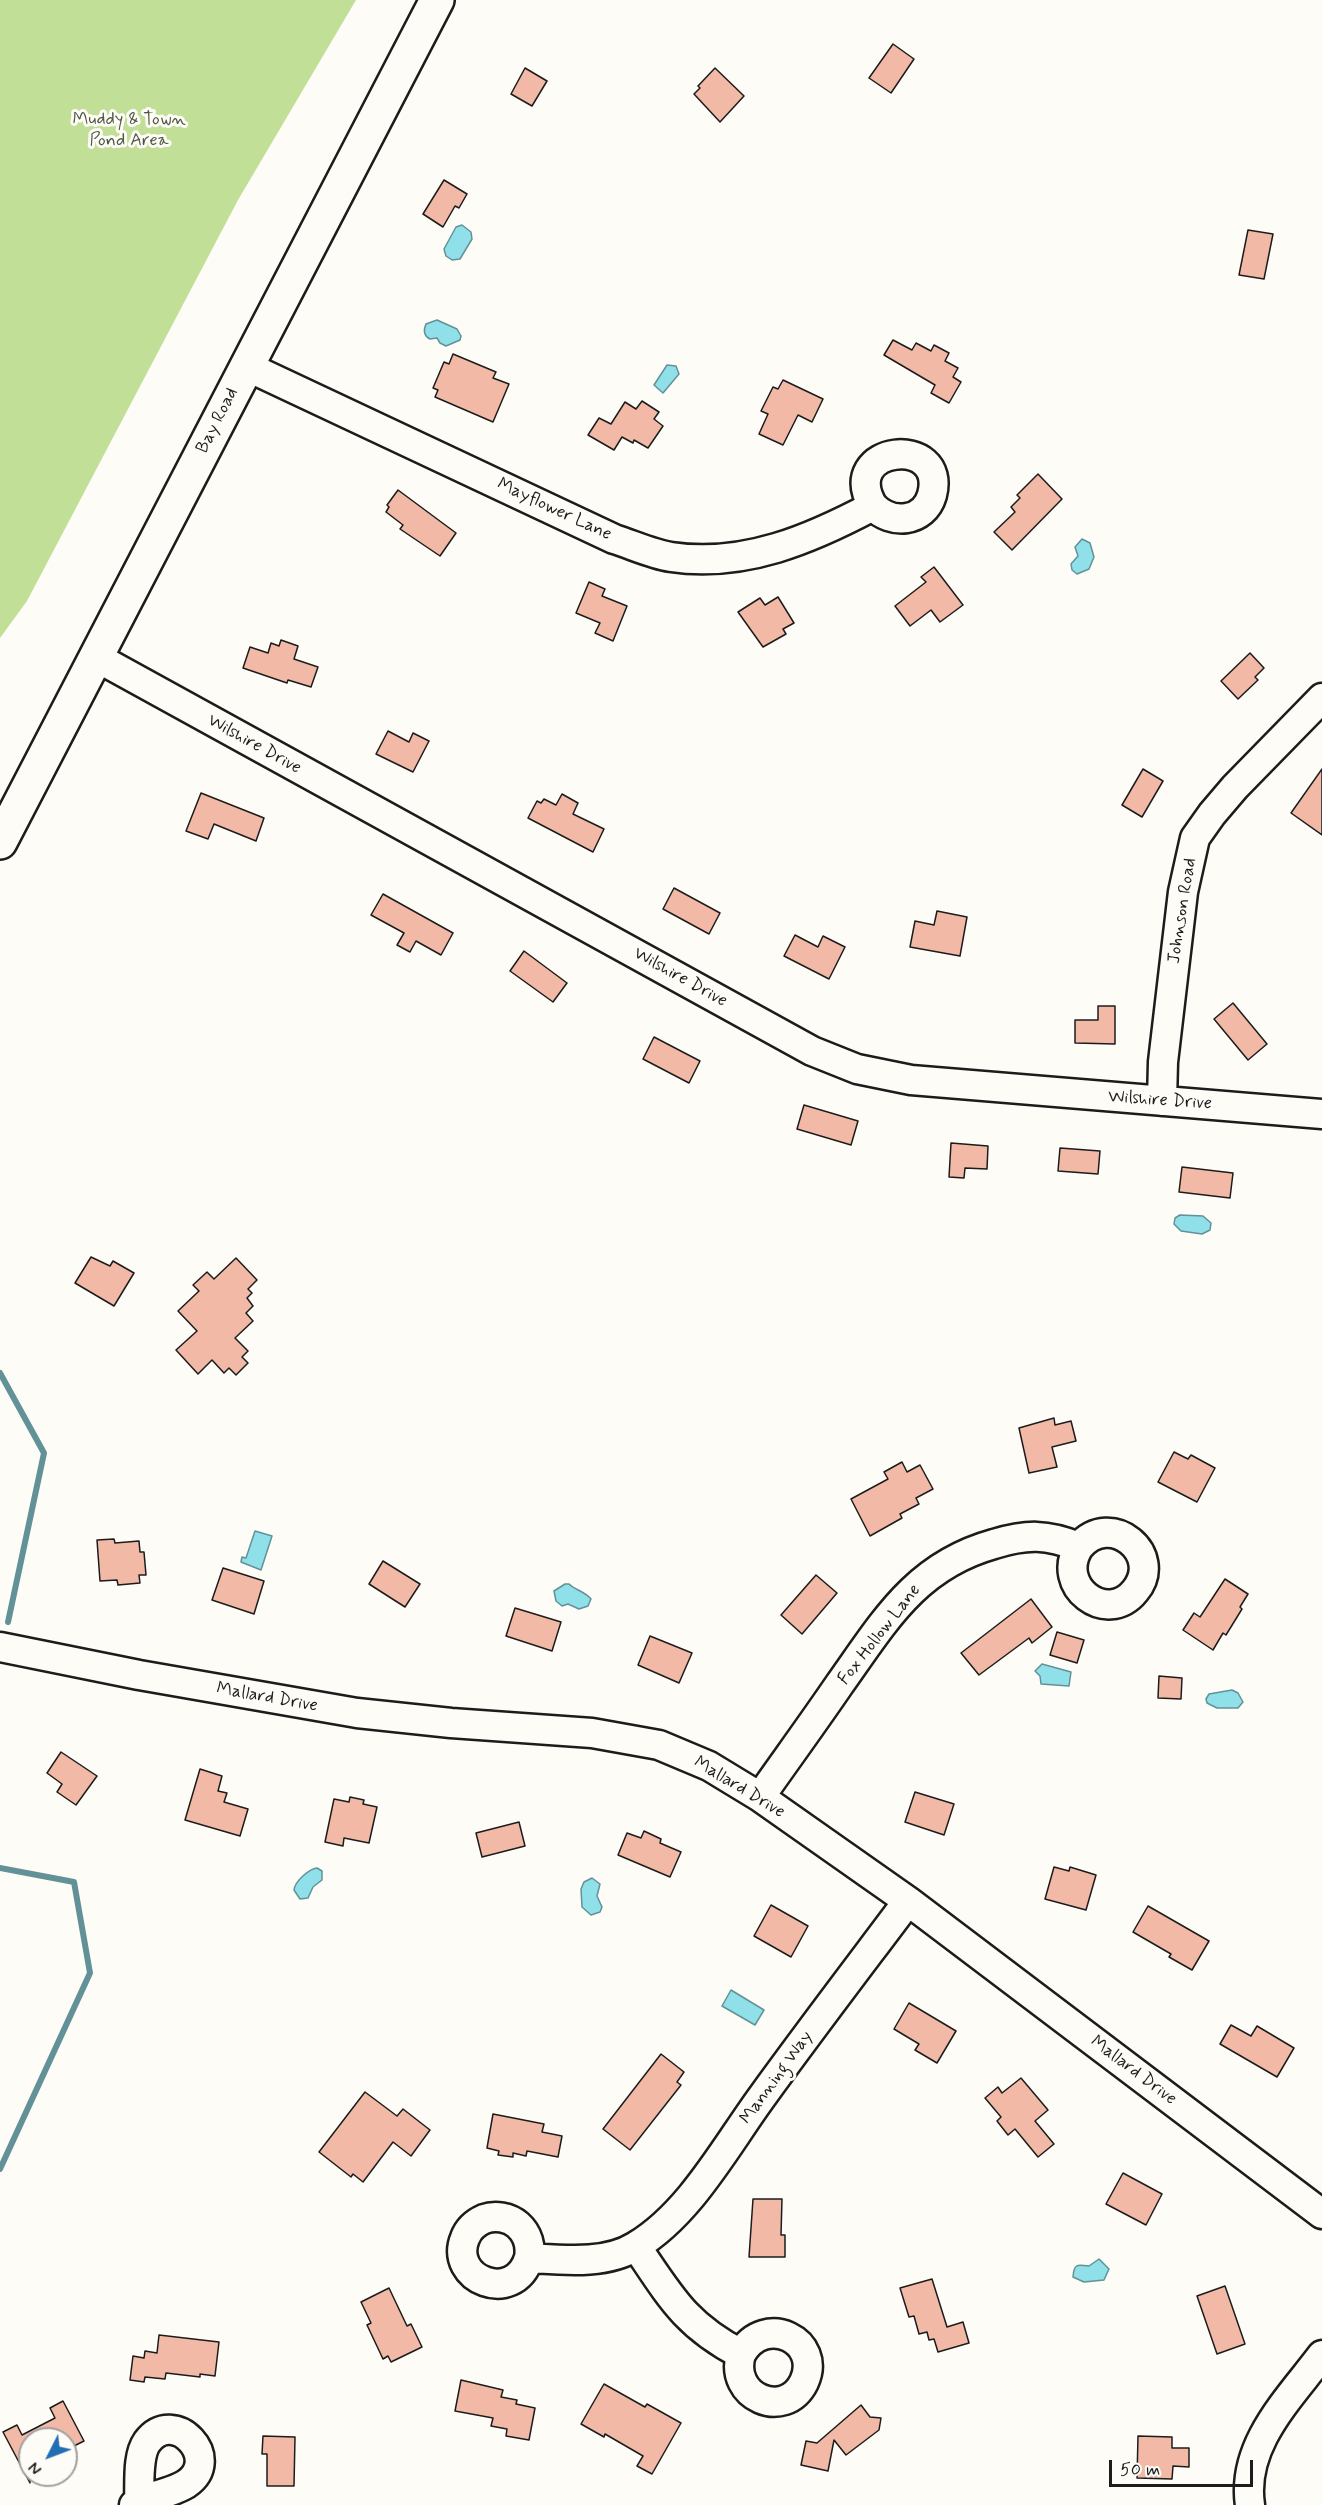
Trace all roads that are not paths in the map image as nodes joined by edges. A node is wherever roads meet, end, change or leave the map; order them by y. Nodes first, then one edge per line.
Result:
1 (437, 0) edge
2 (246, 366) junction
3 (873, 506) dead end
4 (96, 657) junction
5 (1322, 698) edge
6 (0, 842) edge
7 (1162, 1101) junction
8 (1322, 1114) edge
9 (1079, 1547) dead end
10 (0, 1647) edge
11 (759, 1797) junction
12 (908, 1901) junction
13 (1322, 2214) edge
14 (636, 2246) junction
15 (529, 2258) dead end
16 (741, 2354) dead end
17 (1322, 2355) edge
18 (1250, 2505) edge

1 - 2 main road, Bay Road
2 - 3 street, Mayflower Lane
2 - 4 main road, Bay Road
4 - 6 main road, Bay Road
4 - 7 street, Wilshire Drive
5 - 7 street, Johnson Road
7 - 8 street, Wilshire Drive
9 - 11 street, Fox Hollow Lane
10 - 11 street, Mallard Drive
11 - 12 street, Mallard Drive
12 - 13 street, Mallard Drive
12 - 14 street, Manning Way
14 - 15 street, Manning Way
14 - 16 street
17 - 18 street

